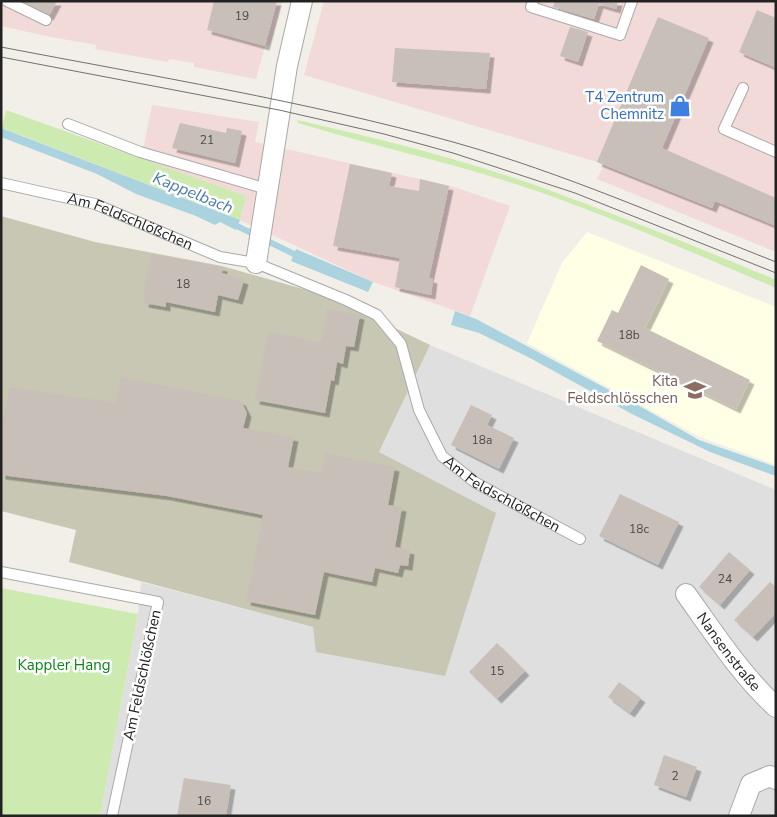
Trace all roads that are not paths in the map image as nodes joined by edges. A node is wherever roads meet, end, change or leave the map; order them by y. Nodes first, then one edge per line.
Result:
1 (7, 1) edge
2 (302, 1) edge
3 (533, 1) edge
4 (632, 1) edge
5 (46, 20) dead end
6 (743, 88) dead end
7 (68, 124) dead end
8 (776, 152) edge
9 (1, 183) edge
10 (268, 190) junction
11 (256, 262) junction
12 (580, 539) dead end
13 (1, 572) edge
14 (686, 594) dead end
15 (776, 707) edge
16 (776, 779) edge
17 (112, 816) edge
18 (739, 816) edge

1 - 5 lane
2 - 10 street
3 - 4 lane
6 - 8 lane
7 - 10 lane
9 - 11 lane, Am Feldschlößchen
10 - 11 street
11 - 12 lane, Am Feldschlößchen
13 - 17 lane, Am Feldschlößchen
14 - 15 street, Nansenstraße
16 - 18 street

